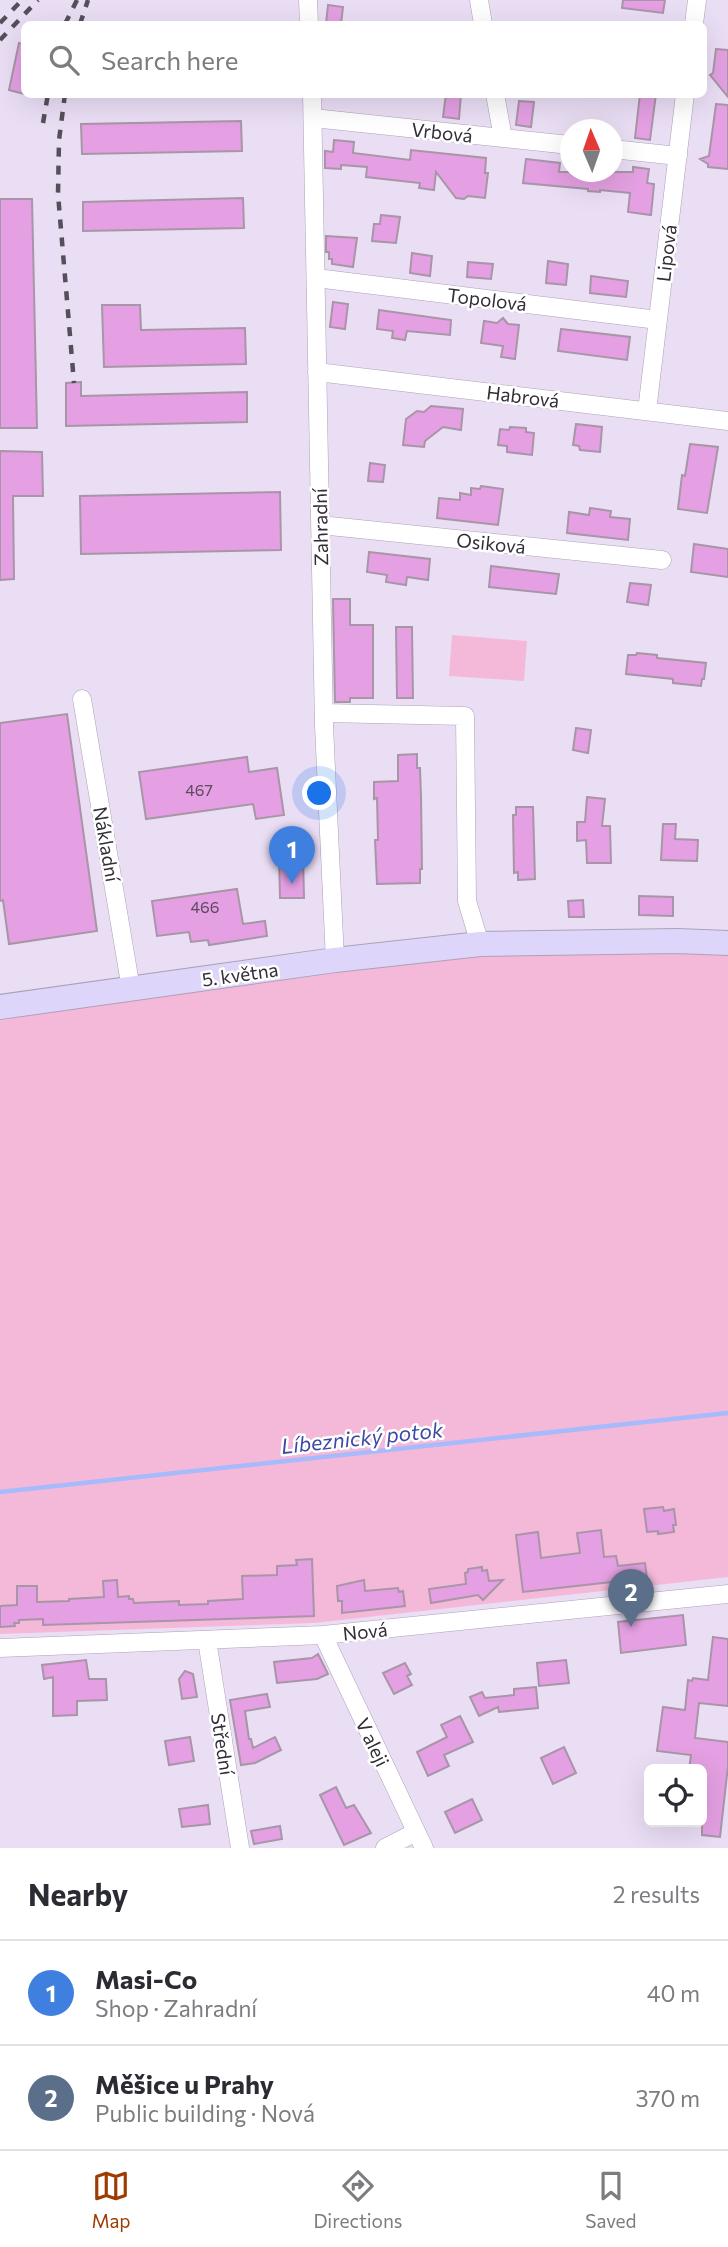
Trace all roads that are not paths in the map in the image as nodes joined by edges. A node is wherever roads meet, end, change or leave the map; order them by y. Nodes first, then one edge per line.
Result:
1 (308, 0) edge
2 (479, 0) edge
3 (697, 0) edge
4 (309, 21) edge
5 (482, 21) edge
6 (694, 21) edge
7 (312, 98) edge
8 (496, 98) edge
9 (685, 98) edge
10 (313, 118) junction
11 (503, 138) junction
12 (560, 144) edge
13 (623, 150) edge
14 (678, 156) junction
15 (316, 278) junction
16 (658, 320) junction
17 (317, 372) junction
18 (647, 411) junction
19 (728, 421) edge
20 (320, 525) junction
21 (662, 560) dead end
22 (82, 699) dead end
23 (324, 713) junction
24 (728, 943) edge
25 (480, 944) junction
26 (335, 960) junction
27 (131, 989) junction
28 (0, 1007) edge
29 (728, 1594) edge
30 (323, 1635) junction
31 (207, 1640) junction
32 (0, 1648) edge
33 (420, 1840) edge
34 (240, 1848) edge
35 (385, 1848) edge

1 - 4 street
2 - 5 street
3 - 6 street
7 - 10 street, Zahradní
8 - 11 street
9 - 14 street, Lipová
10 - 11 street, Vrbová
10 - 15 street, Zahradní
11 - 12 street, Vrbová
13 - 14 street
14 - 16 street, Lipová
15 - 16 street, Topolová
15 - 17 street, Zahradní
16 - 18 street, Lipová
17 - 18 street, Habrová
17 - 20 street, Zahradní
18 - 19 street, Habrová
20 - 21 street, Osiková
20 - 23 street, Zahradní
22 - 27 street, Nákladní
23 - 25 street
23 - 26 street, Zahradní
24 - 25 main road, 5. května
25 - 26 main road, 5. května
26 - 27 main road, 5. května
27 - 28 main road, 5. května
29 - 30 street, Nová
30 - 31 street, Nová
30 - 33 street, V aleji
31 - 32 street, Nová
31 - 34 street, Střední
33 - 35 street

